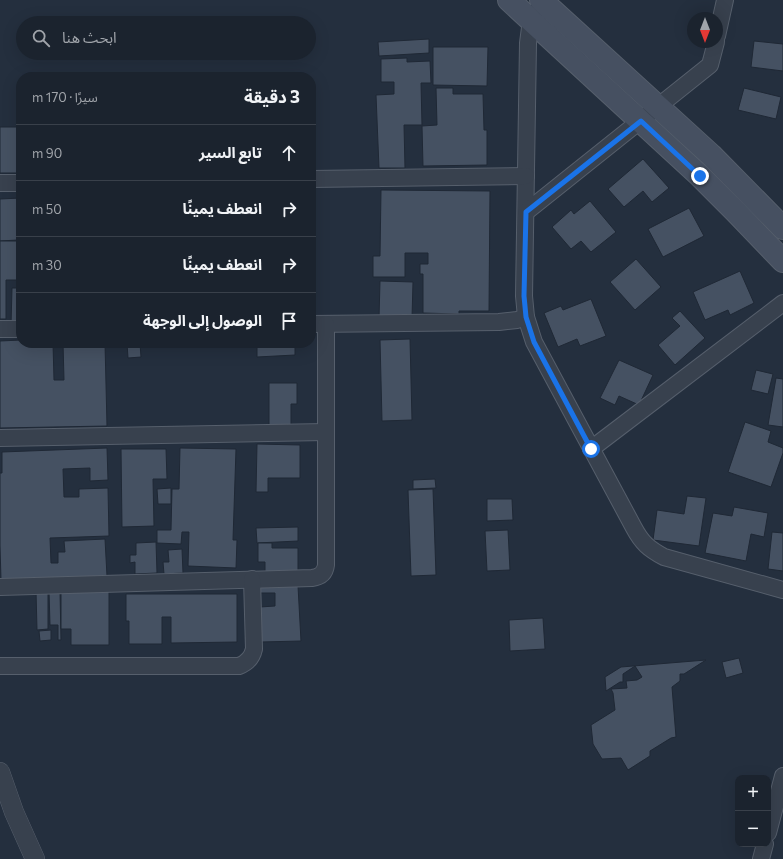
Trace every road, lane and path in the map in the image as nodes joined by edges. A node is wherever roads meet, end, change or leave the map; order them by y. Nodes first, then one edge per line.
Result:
1 (509, 0) edge
2 (541, 0) edge
3 (725, 0) edge
4 (722, 12) edge
5 (531, 20) junction
6 (714, 48) edge
7 (658, 107) junction
8 (641, 121) junction
9 (526, 176) junction
10 (316, 179) edge
11 (0, 183) edge
12 (16, 183) edge
13 (526, 212) junction
14 (783, 228) edge
15 (783, 261) edge
16 (783, 303) edge
17 (526, 317) junction
18 (319, 324) edge
19 (0, 329) edge
20 (16, 329) edge
21 (326, 432) junction
22 (0, 438) edge
23 (591, 449) junction
24 (252, 579) junction
25 (0, 587) edge
26 (783, 590) edge
27 (0, 666) edge
28 (0, 772) edge
29 (783, 776) edge
30 (771, 822) edge
31 (764, 847) edge
32 (35, 859) edge
33 (761, 859) edge

1 - 5 main road
2 - 5 street
2 - 7 main road
3 - 4 street
5 - 8 main road
5 - 9 street
6 - 7 street
7 - 8 street
7 - 14 main road
8 - 13 street
8 - 15 main road
9 - 10 street
9 - 13 street
11 - 12 street
13 - 17 street
16 - 23 street
17 - 18 street
17 - 23 street
18 - 21 street
19 - 20 street
21 - 22 street
21 - 24 street
23 - 26 street
24 - 25 street
24 - 27 street
28 - 32 street
29 - 30 street
31 - 33 street

